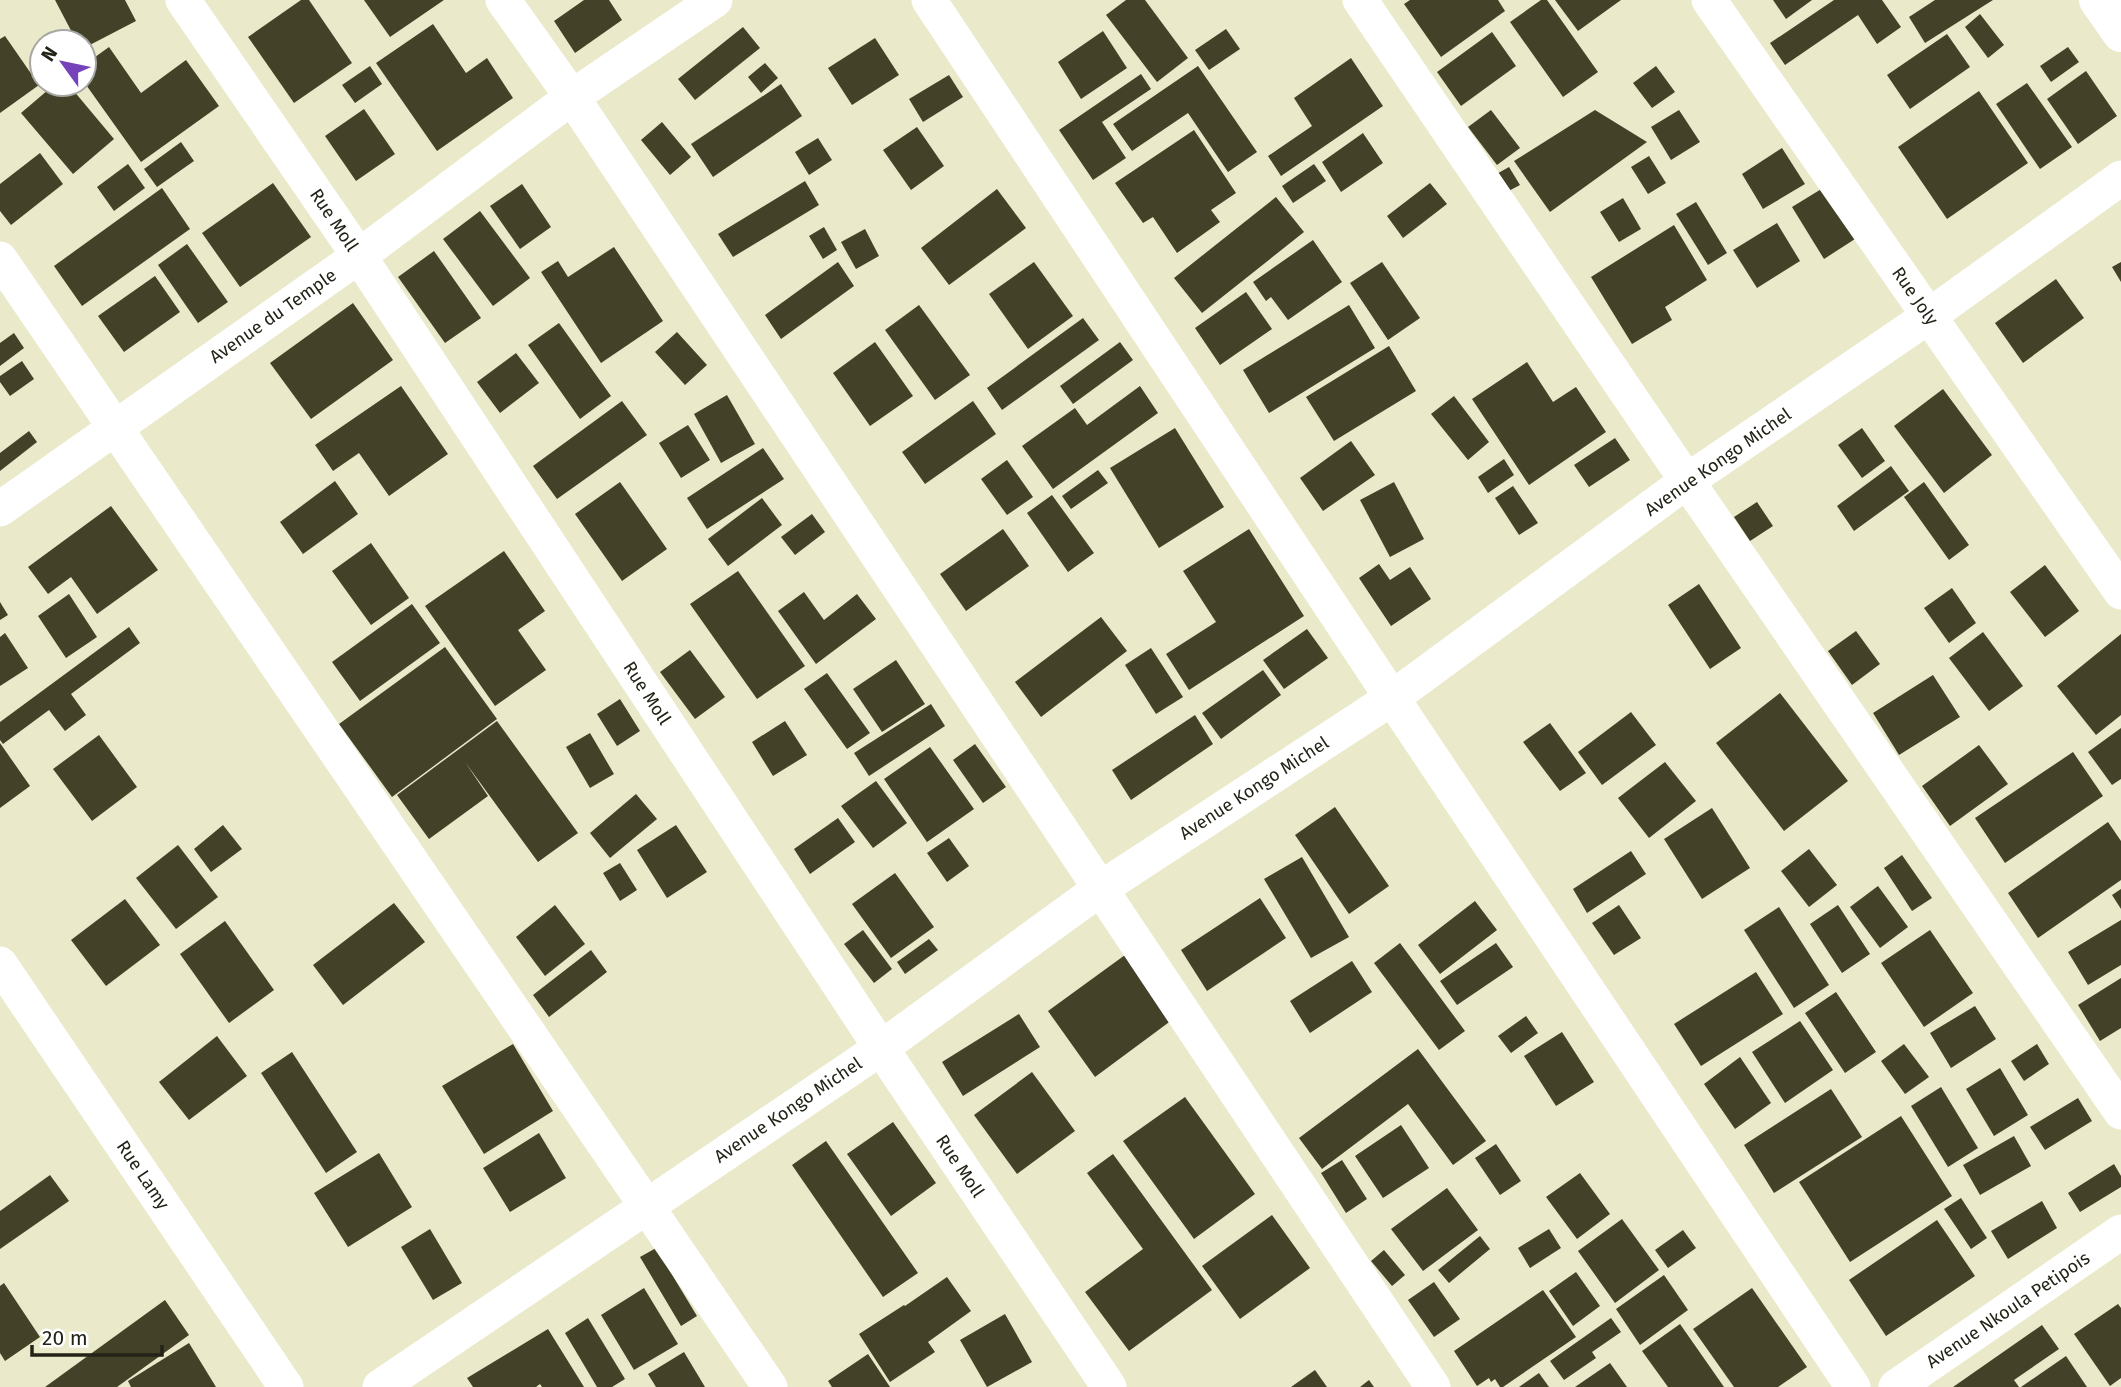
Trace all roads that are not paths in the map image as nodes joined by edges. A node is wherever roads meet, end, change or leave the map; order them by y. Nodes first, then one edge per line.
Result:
1 (183, 0) edge
2 (503, 0) edge
3 (715, 0) edge
4 (929, 0) edge
5 (1360, 0) edge
6 (1709, 0) edge
7 (2098, 0) edge
8 (2121, 33) edge
9 (572, 97) junction
10 (2121, 178) edge
11 (359, 256) junction
12 (0, 260) edge
13 (1929, 316) junction
14 (114, 428) junction
15 (1687, 481) junction
16 (0, 509) edge
17 (2121, 592) edge
18 (1392, 698) junction
19 (1100, 889) junction
20 (0, 964) edge
21 (881, 1048) junction
22 (2121, 1112) edge
23 (647, 1205) junction
24 (2121, 1233) edge
25 (286, 1387) edge
26 (380, 1387) edge
27 (770, 1387) edge
28 (1109, 1387) edge
29 (1433, 1387) edge
30 (1853, 1387) edge
31 (1896, 1387) edge

1 - 11 street, Rue Moll
2 - 9 street
3 - 9 street, Avenue du Temple
4 - 18 street
5 - 15 street
6 - 13 street, Rue Joly
7 - 8 street
9 - 11 street, Avenue du Temple
9 - 19 street
10 - 13 street, Avenue Kongo Michel
11 - 14 street, Avenue du Temple
11 - 21 street, Rue Moll
12 - 14 street
13 - 15 street, Avenue Kongo Michel
13 - 17 street, Rue Joly
14 - 16 street, Avenue du Temple
14 - 23 street
15 - 18 street, Avenue Kongo Michel
15 - 22 street
18 - 19 street, Avenue Kongo Michel
18 - 30 street
19 - 21 street, Avenue Kongo Michel
19 - 29 street
20 - 25 street, Rue Lamy
21 - 23 street, Avenue Kongo Michel
21 - 28 street, Rue Moll
23 - 26 street, Avenue Kongo Michel
23 - 27 street
24 - 31 street, Avenue Nkoula Petipois

